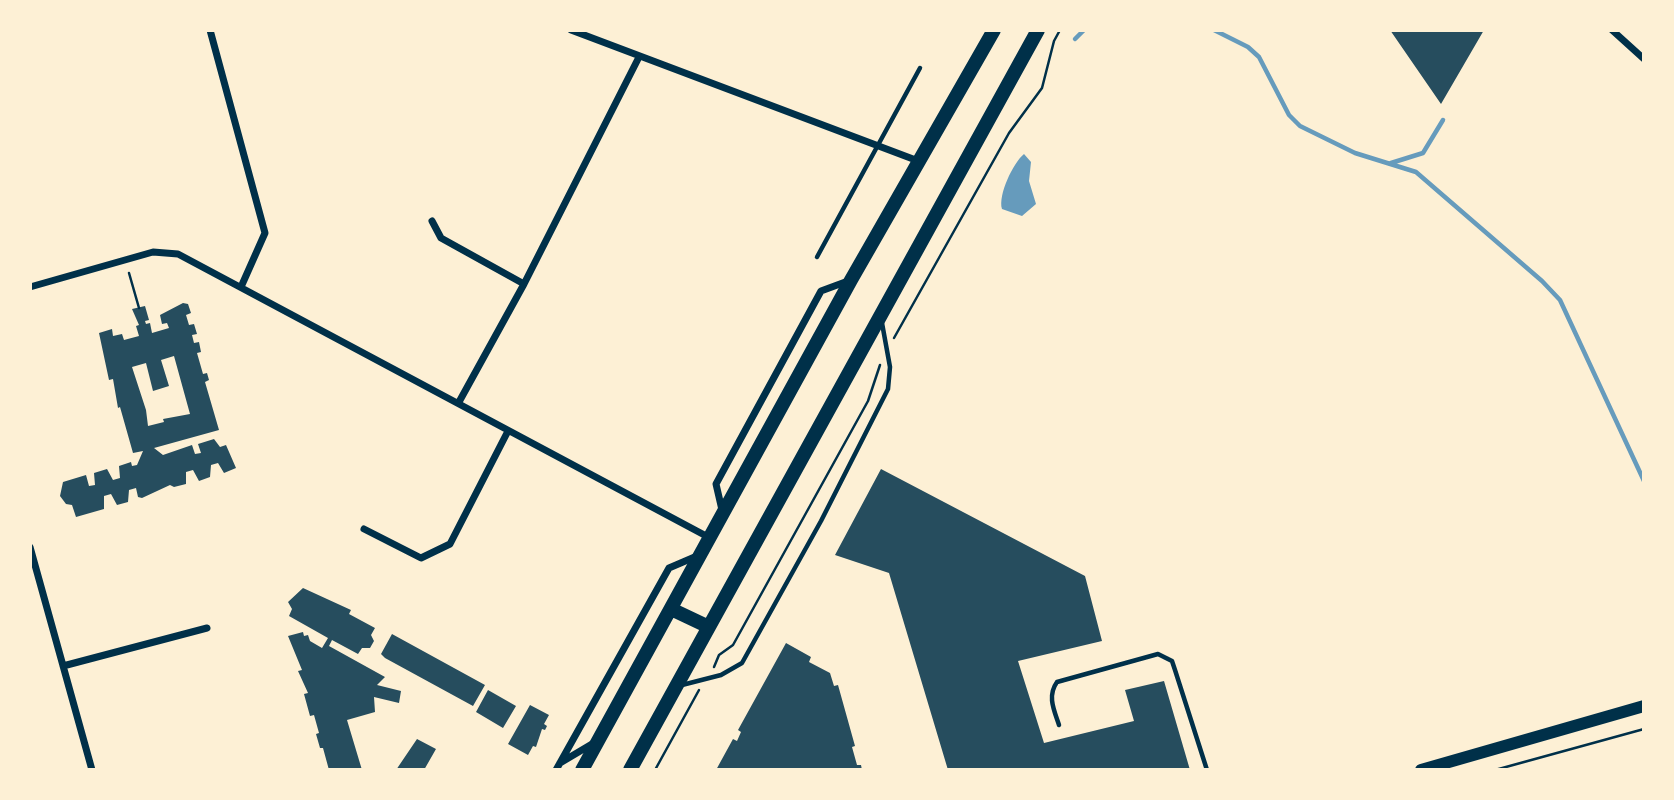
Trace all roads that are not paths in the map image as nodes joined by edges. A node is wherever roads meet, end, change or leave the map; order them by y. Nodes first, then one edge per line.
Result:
1 (210, 30) edge
2 (571, 30) edge
3 (994, 30) edge
4 (1038, 30) edge
5 (1612, 30) edge
6 (639, 57) junction
7 (1644, 59) edge
8 (920, 68) dead end
9 (878, 147) junction
10 (921, 162) junction
11 (432, 221) dead end
12 (817, 257) dead end
13 (851, 280) junction
14 (524, 284) junction
15 (30, 287) edge
16 (241, 287) junction
17 (882, 318) junction
18 (459, 402) junction
19 (508, 431) junction
20 (723, 514) junction
21 (363, 529) dead end
22 (710, 538) junction
23 (30, 547) edge
24 (701, 554) junction
25 (671, 609) junction
26 (709, 627) junction
27 (207, 628) dead end
28 (63, 666) junction
29 (677, 686) junction
30 (1644, 706) edge
31 (1059, 725) dead end
32 (599, 740) junction
33 (558, 767) edge
34 (92, 770) edge
35 (582, 770) edge
36 (630, 770) edge
37 (1207, 770) edge
38 (1421, 770) edge

1 - 16 street
2 - 6 street
3 - 10 highway
4 - 17 highway
5 - 7 street
6 - 9 street
6 - 14 street
8 - 9 lane
9 - 10 street
9 - 12 lane
10 - 13 highway
11 - 14 street
13 - 20 highway
13 - 20 street
14 - 18 street
15 - 16 street
16 - 18 street
17 - 26 highway
17 - 29 lane
18 - 19 street
19 - 21 street
19 - 22 street
20 - 22 highway
22 - 24 highway
23 - 28 street
24 - 25 highway
24 - 33 street
25 - 26 highway
25 - 32 highway
26 - 29 highway
27 - 28 street
28 - 34 street
29 - 36 highway
30 - 38 main road
31 - 37 lane
32 - 33 street
32 - 35 highway

